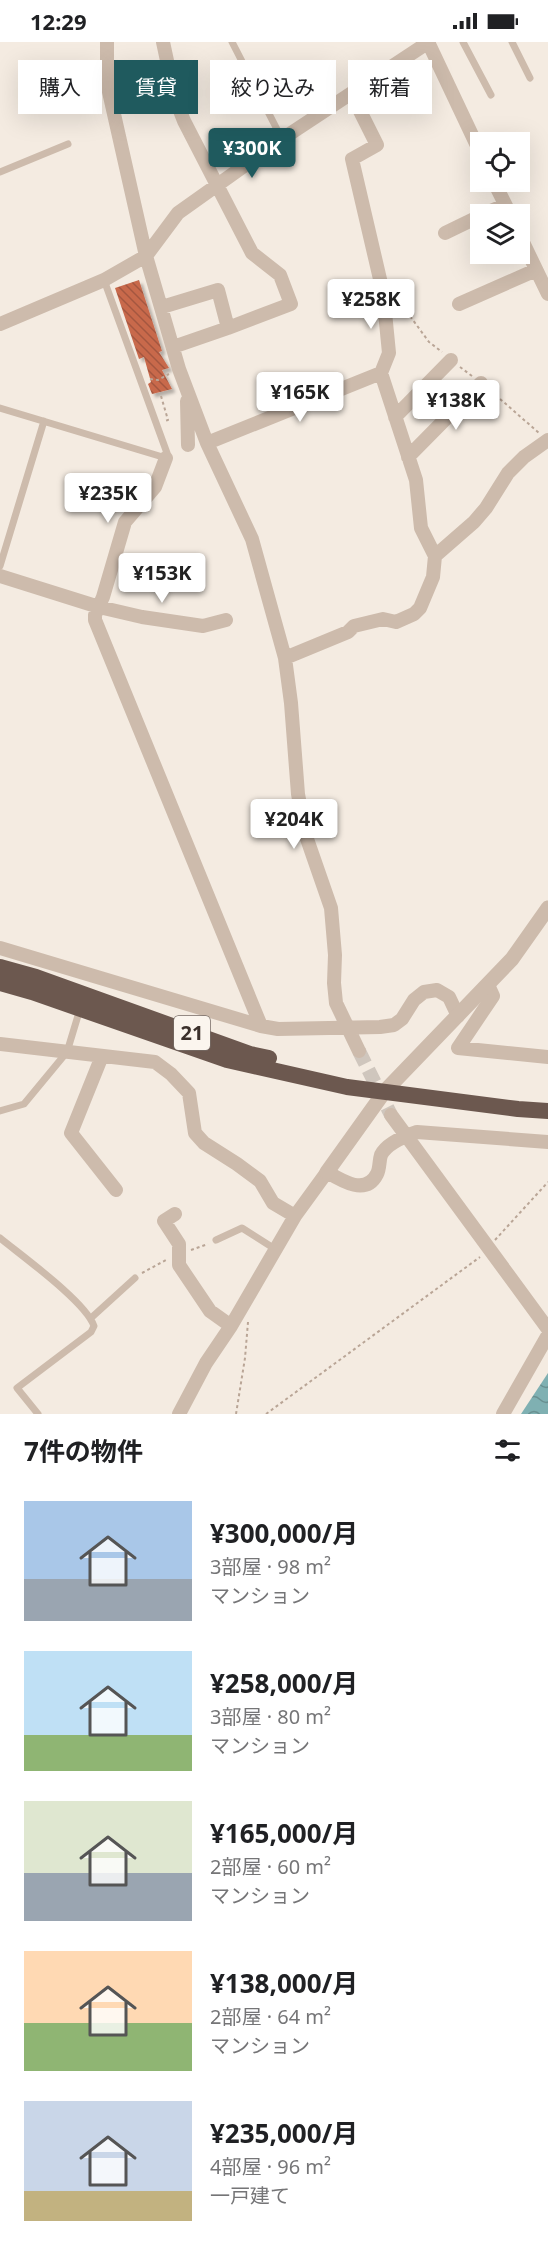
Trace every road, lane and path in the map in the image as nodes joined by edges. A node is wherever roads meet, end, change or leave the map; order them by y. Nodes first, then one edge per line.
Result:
1 (107, 42) edge
2 (163, 42) edge
3 (232, 42) edge
4 (428, 42) edge
5 (463, 42) edge
6 (512, 42) edge
7 (402, 60) edge
8 (530, 78) dead end
9 (491, 95) dead end
10 (348, 98) edge
11 (361, 114) edge
12 (471, 132) edge
13 (282, 140) junction
14 (68, 144) dead end
15 (0, 172) edge
16 (217, 184) junction
17 (470, 221) edge
18 (445, 233) dead end
19 (146, 256) junction
20 (530, 257) edge
21 (536, 270) junction
22 (104, 280) junction
23 (548, 294) edge
24 (459, 304) dead end
25 (162, 307) junction
26 (0, 324) edge
27 (228, 328) junction
28 (173, 347) junction
29 (451, 360) dead end
30 (179, 369) junction
31 (381, 373) junction
32 (140, 383) junction
33 (481, 383) dead end
34 (187, 390) junction
35 (161, 396) dead end
36 (0, 408) edge
37 (395, 417) junction
38 (44, 421) junction
39 (156, 424) junction
40 (548, 440) edge
41 (207, 443) junction
42 (188, 445) dead end
43 (408, 457) junction
44 (166, 458) junction
45 (435, 556) junction
46 (0, 566) edge
47 (0, 576) edge
48 (99, 607) junction
49 (226, 620) dead end
50 (285, 658) junction
51 (548, 908) edge
52 (0, 948) edge
53 (0, 967) edge
54 (0, 983) edge
55 (488, 985) junction
56 (80, 1009) junction
57 (458, 1016) junction
58 (261, 1026) junction
59 (347, 1028) junction
60 (0, 1044) edge
61 (67, 1052) junction
62 (359, 1052) tunnel mouth
63 (102, 1056) junction
64 (548, 1057) edge
65 (385, 1091) junction
66 (0, 1111) edge
67 (548, 1111) edge
68 (391, 1115) tunnel mouth
69 (406, 1136) junction
70 (548, 1142) edge
71 (327, 1172) junction
72 (548, 1182) edge
73 (116, 1190) dead end
74 (176, 1214) dead end
75 (295, 1216) junction
76 (0, 1238) edge
77 (216, 1240) dead end
78 (489, 1247) junction
79 (275, 1249) junction
80 (135, 1278) dead end
81 (245, 1301) junction
82 (91, 1318) junction
83 (231, 1326) junction
84 (548, 1329) edge
85 (548, 1335) edge
86 (38, 1414) edge
87 (179, 1414) edge
88 (236, 1414) edge
89 (266, 1414) edge
90 (503, 1414) edge

1 - 19 street
2 - 16 street
3 - 13 lane
4 - 7 street
4 - 12 street
5 - 9 lane
6 - 8 lane
10 - 13 street
11 - 31 street
13 - 16 street
14 - 15 lane
16 - 19 street
16 - 27 street
17 - 18 street
19 - 22 street
19 - 25 street
20 - 21 street
21 - 23 street
21 - 24 street
22 - 26 street
22 - 32 lane
25 - 27 street
25 - 28 street
27 - 28 street
28 - 30 street
29 - 37 street
30 - 32 path
30 - 34 street
31 - 37 street
31 - 41 street
32 - 39 lane
33 - 43 street
34 - 41 street
34 - 42 street
35 - 39 path
36 - 38 lane
37 - 43 street
38 - 44 lane
38 - 46 lane
39 - 44 lane
40 - 45 street
41 - 50 street
43 - 45 street
44 - 48 street
45 - 50 street
47 - 48 street
48 - 49 street
48 - 58 street
50 - 59 street
51 - 55 street
52 - 58 street
53 - 65 highway, 21
54 - 56 highway, 21
55 - 57 street
55 - 64 street
56 - 61 lane
56 - 65 highway, 21
57 - 59 street
57 - 65 street
58 - 59 street
59 - 62 street
60 - 61 street
61 - 63 street
61 - 66 lane
63 - 73 street
63 - 75 street
65 - 67 highway, 21
65 - 71 street
68 - 69 street
69 - 70 street
69 - 71 street
69 - 78 street
71 - 75 street
72 - 78 path
74 - 83 street
75 - 79 street
76 - 82 lane
77 - 79 lane
78 - 84 street
78 - 89 path
79 - 81 street
80 - 82 lane
81 - 83 street
81 - 88 path
82 - 86 lane
83 - 87 street
85 - 90 street

